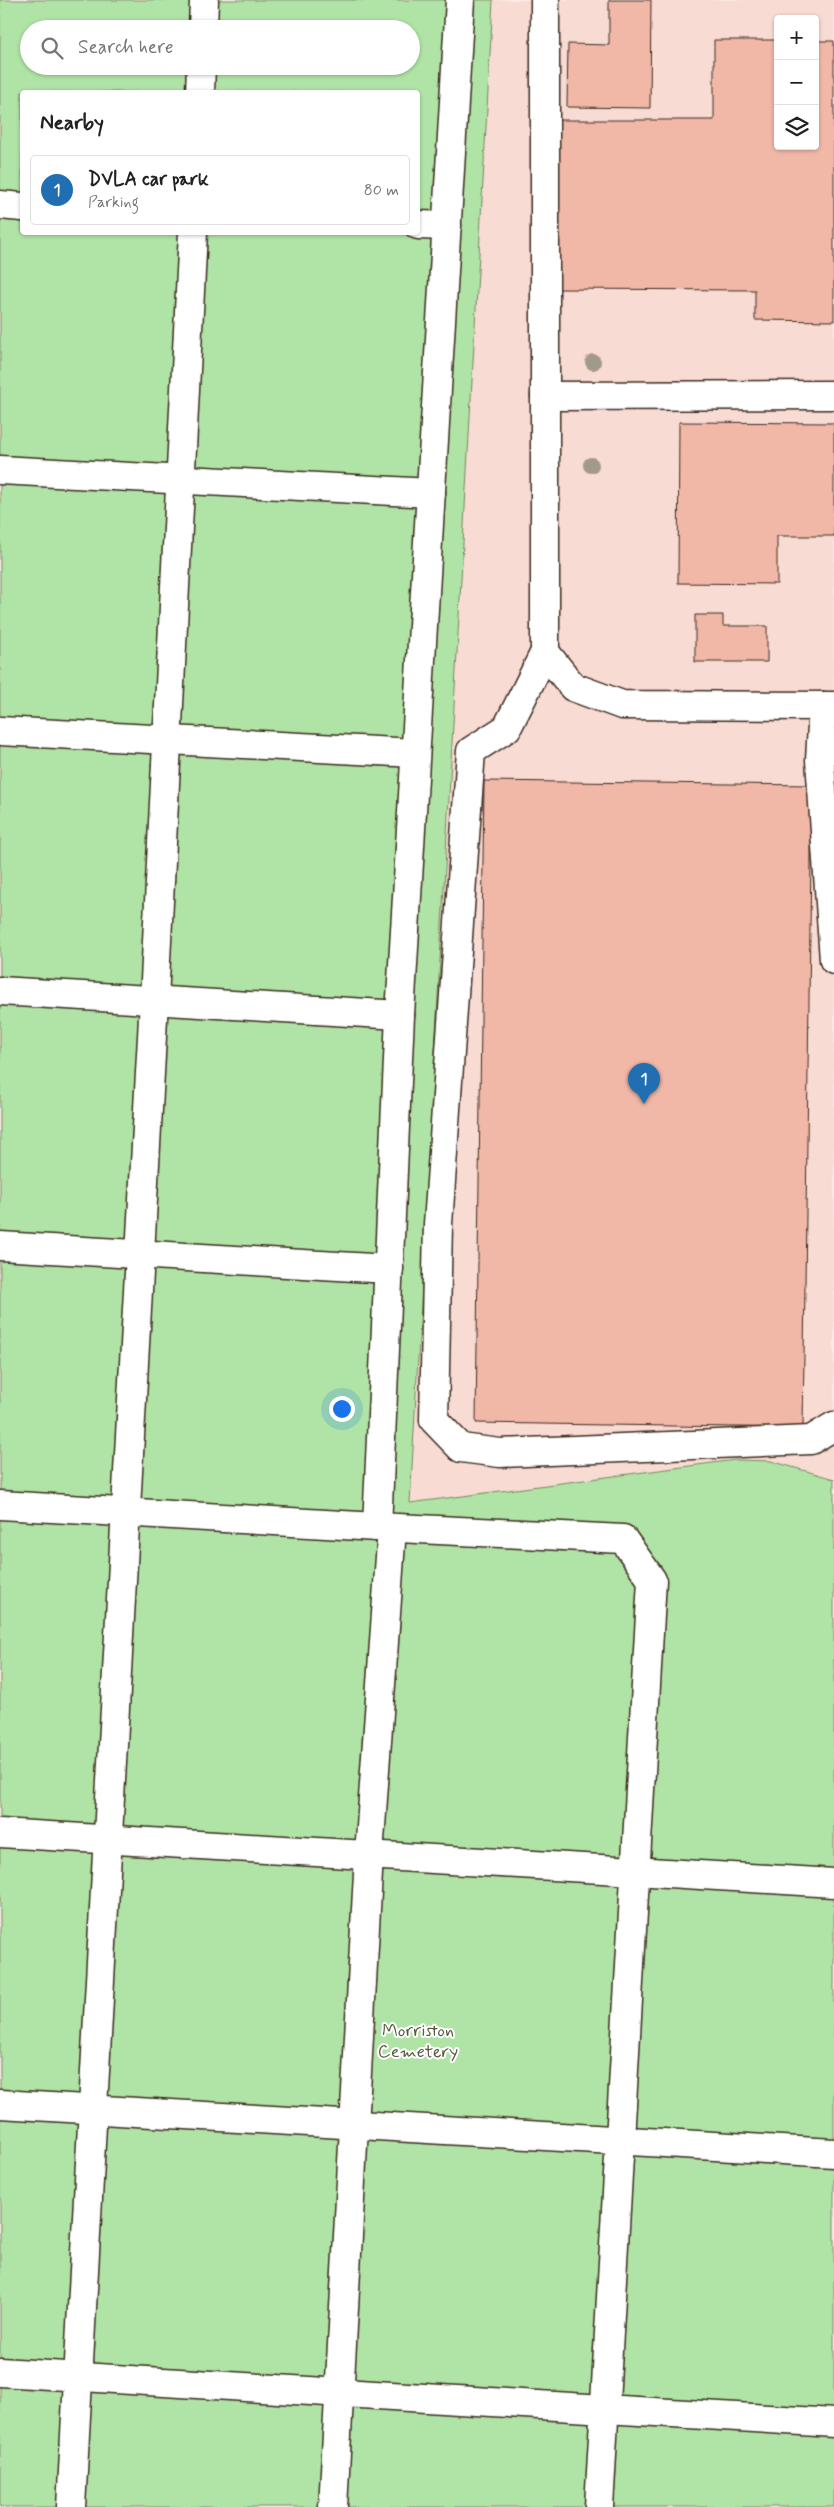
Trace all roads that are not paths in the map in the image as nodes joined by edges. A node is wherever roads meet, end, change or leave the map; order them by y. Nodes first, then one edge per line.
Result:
1 (204, 0) edge
2 (460, 0) edge
3 (545, 0) edge
4 (203, 20) edge
5 (201, 75) edge
6 (200, 90) edge
7 (0, 206) edge
8 (20, 206) edge
9 (420, 225) edge
10 (447, 226) junction
11 (193, 235) edge
12 (834, 395) edge
13 (545, 396) junction
14 (0, 470) edge
15 (180, 480) junction
16 (430, 493) junction
17 (545, 652) junction
18 (828, 706) edge
19 (0, 731) edge
20 (167, 740) junction
21 (416, 753) junction
22 (834, 960) edge
23 (0, 991) edge
24 (154, 1000) junction
25 (400, 1015) junction
26 (0, 1246) edge
27 (139, 1255) junction
28 (388, 1269) junction
29 (834, 1426) edge
30 (0, 1505) edge
31 (125, 1512) junction
32 (384, 1527) junction
33 (0, 1833) edge
34 (107, 1839) junction
35 (369, 1855) junction
36 (635, 1871) junction
37 (834, 1883) edge
38 (0, 2104) edge
39 (92, 2110) junction
40 (354, 2125) junction
41 (620, 2141) junction
42 (834, 2153) edge
43 (0, 2372) edge
44 (78, 2377) junction
45 (339, 2393) junction
46 (605, 2409) junction
47 (834, 2423) edge
48 (71, 2507) edge
49 (333, 2507) edge
50 (599, 2507) edge

1 - 4 lane
2 - 10 lane
3 - 13 lane
5 - 6 lane
7 - 8 lane
9 - 10 lane
10 - 16 lane
11 - 15 lane
12 - 13 lane
13 - 17 lane
14 - 15 lane
15 - 16 lane
15 - 20 lane
16 - 21 lane
17 - 18 lane
17 - 29 lane
18 - 22 lane
19 - 20 lane
20 - 21 lane
20 - 24 lane
21 - 25 lane
23 - 24 lane
24 - 25 lane
24 - 27 lane
25 - 28 lane
26 - 27 lane
27 - 28 lane
27 - 31 lane
28 - 32 lane
30 - 31 lane
31 - 32 lane
31 - 34 lane
32 - 35 lane
32 - 36 lane
33 - 34 lane
34 - 35 lane
34 - 39 lane
35 - 36 lane
35 - 40 lane
36 - 37 lane
36 - 41 lane
38 - 39 lane
39 - 40 lane
39 - 44 lane
40 - 41 lane
40 - 45 lane
41 - 42 lane
41 - 46 lane
43 - 44 lane
44 - 45 lane
44 - 48 lane
45 - 46 lane
45 - 49 lane
46 - 47 lane
46 - 50 lane

